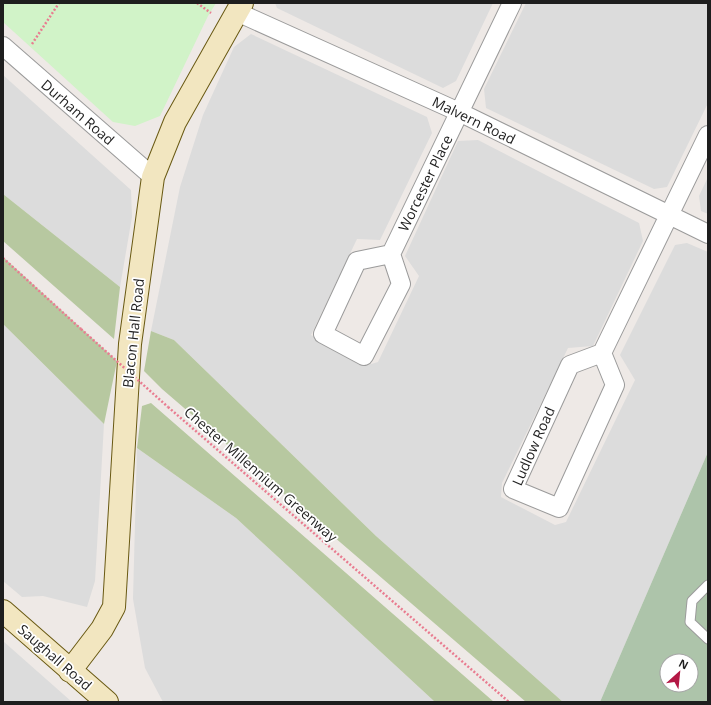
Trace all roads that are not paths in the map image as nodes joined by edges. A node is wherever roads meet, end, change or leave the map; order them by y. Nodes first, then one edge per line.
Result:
1 (512, 3) edge
2 (240, 7) edge
3 (3, 46) edge
4 (459, 112) junction
5 (708, 135) edge
6 (153, 177) junction
7 (670, 215) junction
8 (708, 234) edge
9 (391, 254) junction
10 (602, 353) junction
11 (708, 585) edge
12 (3, 611) edge
13 (708, 639) edge
14 (70, 671) junction
15 (107, 702) edge

1 - 4 street, Worcester Place
2 - 4 street, Malvern Road
2 - 6 street, Blacon Hall Road
3 - 6 street, Durham Road
4 - 7 street, Malvern Road
4 - 9 street, Worcester Place
5 - 7 street
6 - 14 street, Blacon Hall Road
7 - 8 street, Malvern Road
7 - 10 street
9 - 9 street
10 - 10 street, Ludlow Road
11 - 13 lane
12 - 14 street, Saughall Road
14 - 15 street, Saughall Road

